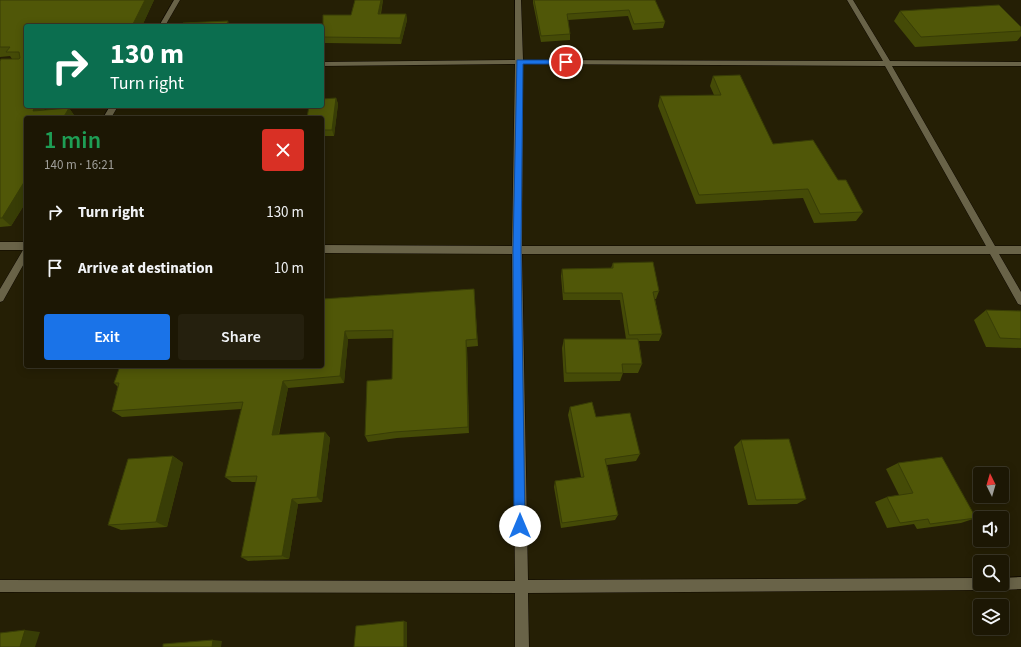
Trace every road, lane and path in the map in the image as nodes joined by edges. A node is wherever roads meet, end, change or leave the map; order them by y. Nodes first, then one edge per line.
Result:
1 (177, 0) edge
2 (518, 0) edge
3 (850, 0) edge
4 (163, 24) edge
5 (519, 62) junction
6 (324, 64) edge
7 (888, 64) junction
8 (1021, 64) edge
9 (0, 246) edge
10 (24, 246) edge
11 (324, 249) edge
12 (517, 250) junction
13 (1021, 250) edge
14 (993, 251) junction
15 (24, 256) edge
16 (0, 298) edge
17 (1021, 301) edge
18 (973, 584) edge
19 (1009, 584) edge
20 (1021, 584) edge
21 (0, 586) edge
22 (520, 587) junction
23 (522, 647) edge

1 - 4 street
2 - 5 street
3 - 7 street
5 - 6 street
5 - 7 street
5 - 12 street
7 - 8 street
7 - 14 street
9 - 10 street
11 - 12 street
12 - 14 street
12 - 22 street
13 - 14 street
14 - 17 street
15 - 16 street
18 - 22 street
19 - 20 street
21 - 22 street
22 - 23 street

